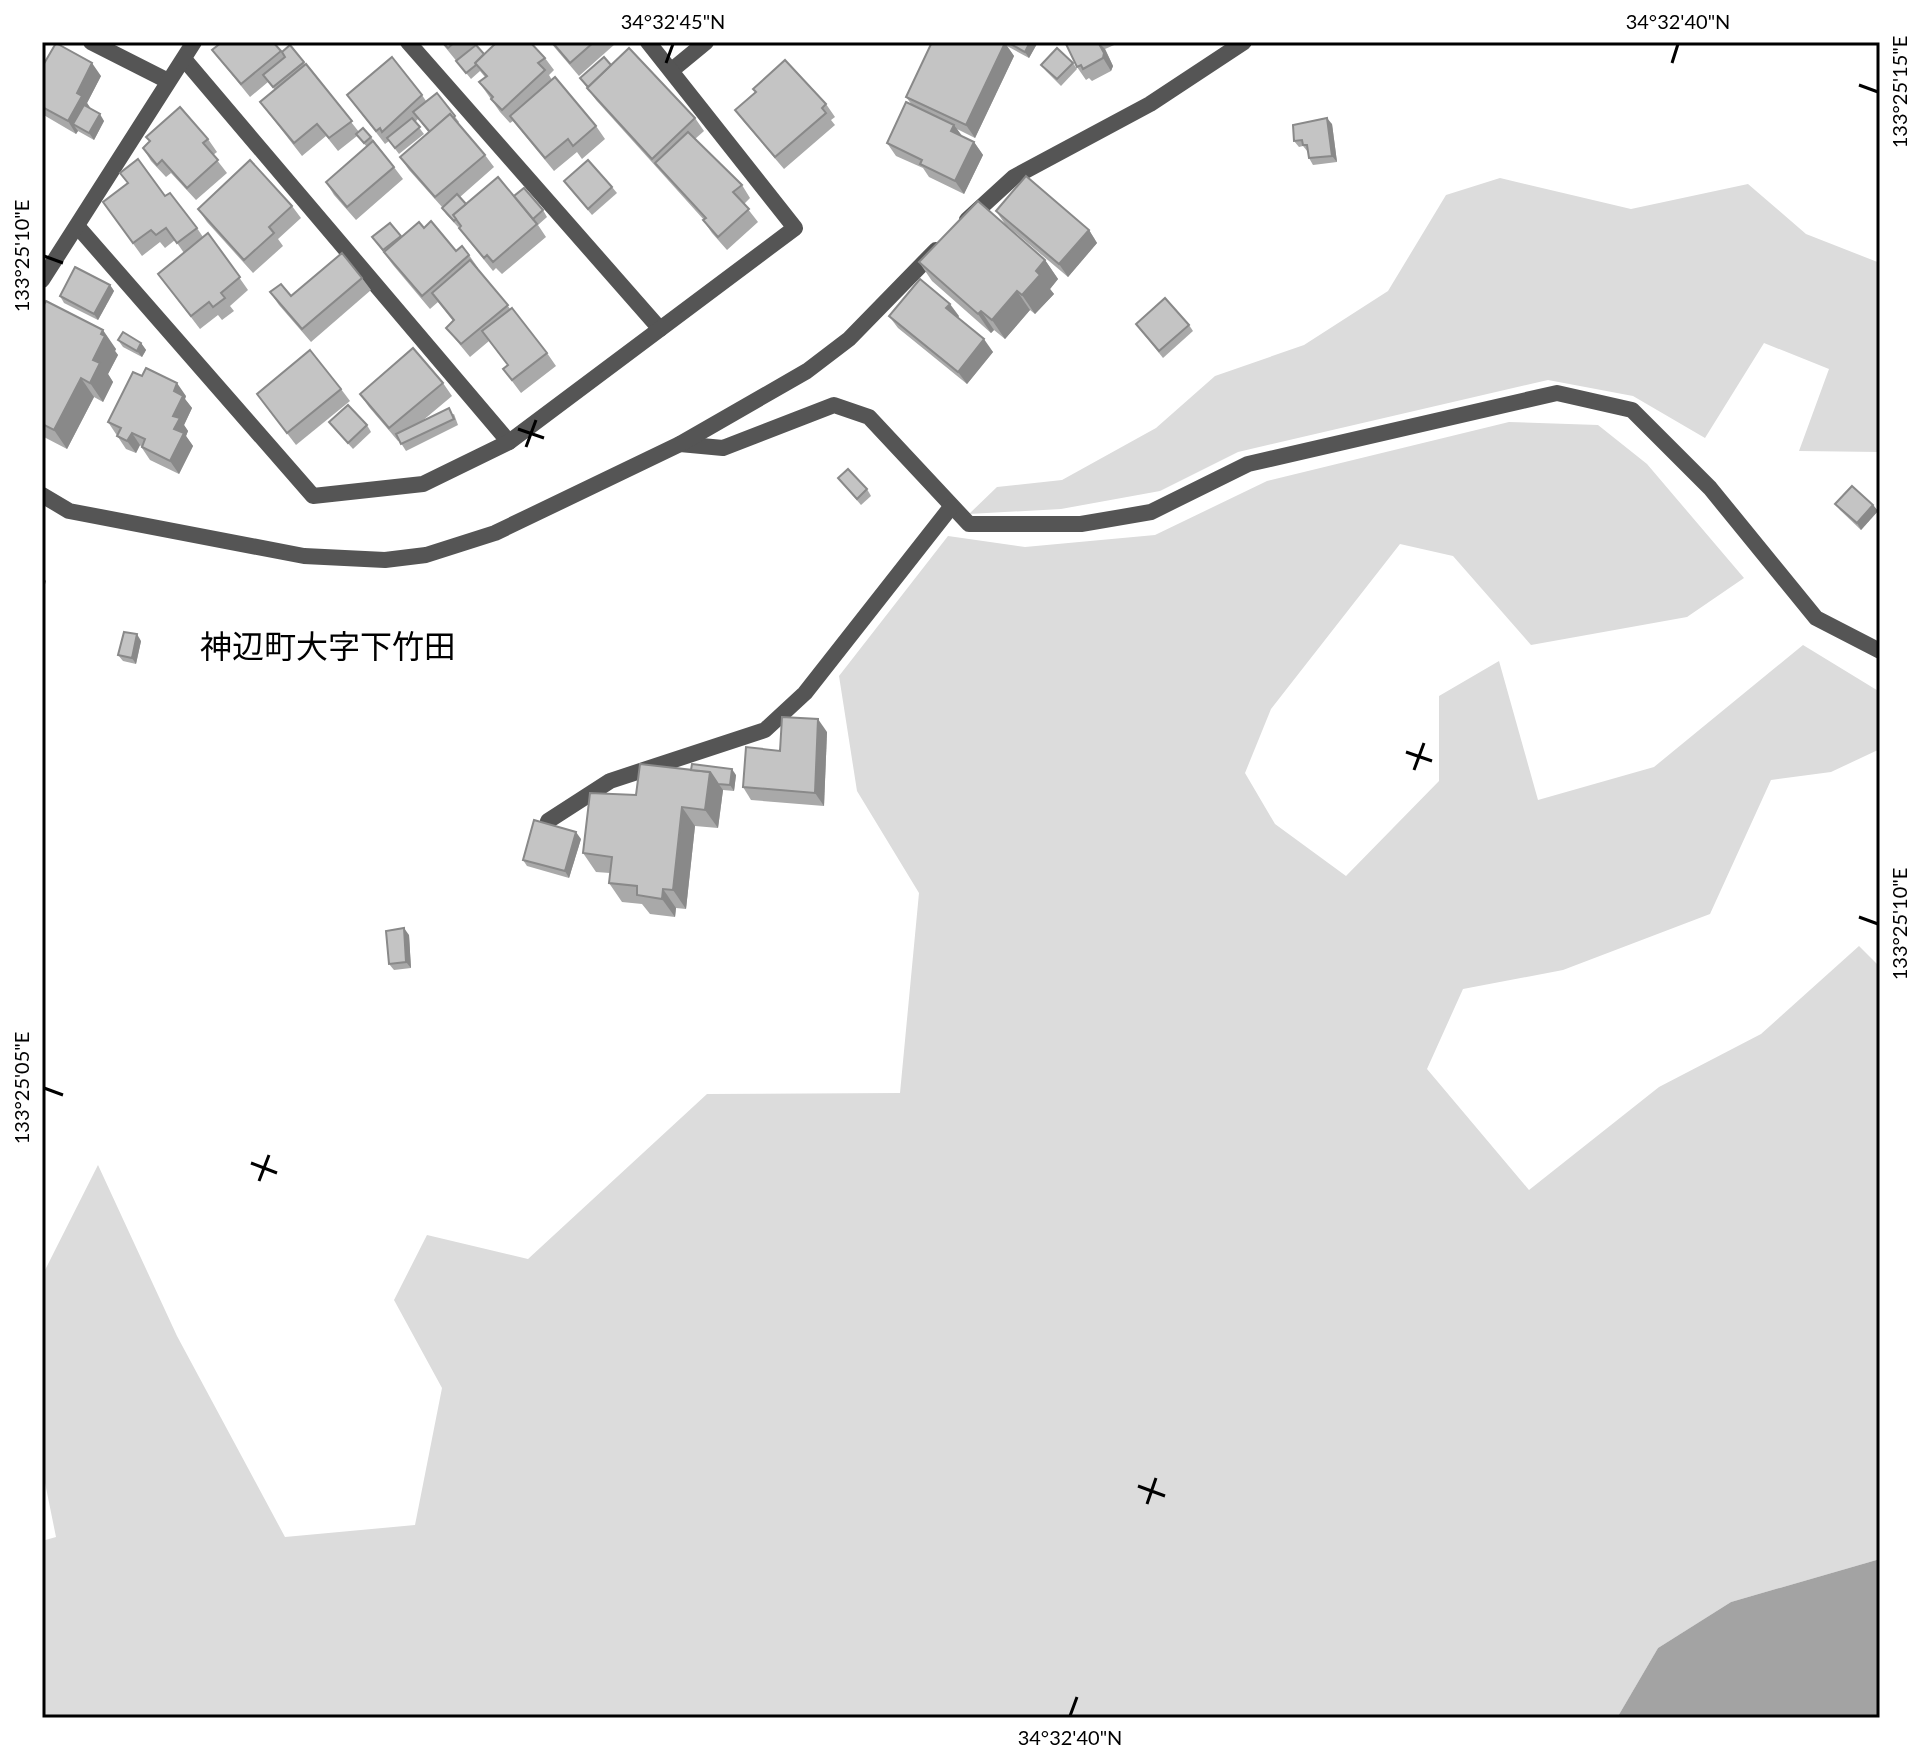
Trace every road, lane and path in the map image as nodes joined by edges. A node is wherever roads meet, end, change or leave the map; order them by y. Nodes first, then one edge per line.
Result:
1 (91, 42) edge
2 (194, 42) edge
3 (408, 42) edge
4 (648, 42) edge
5 (706, 42) edge
6 (1244, 42) edge
7 (184, 59) junction
8 (672, 70) junction
9 (168, 81) junction
10 (78, 227) junction
11 (42, 246) edge
12 (59, 255) junction
13 (42, 280) edge
14 (660, 329) junction
15 (509, 442) junction
16 (680, 444) junction
17 (42, 495) edge
18 (951, 507) junction
19 (1880, 651) edge
20 (548, 821) edge

1 - 9 street
2 - 7 street
3 - 14 street
4 - 8 street
5 - 8 street
6 - 16 street
7 - 9 street
7 - 15 street
8 - 14 street
9 - 10 street
10 - 12 street
10 - 15 street
11 - 12 street
12 - 13 street
14 - 15 street
16 - 17 street
16 - 18 street
18 - 19 street
18 - 20 street

